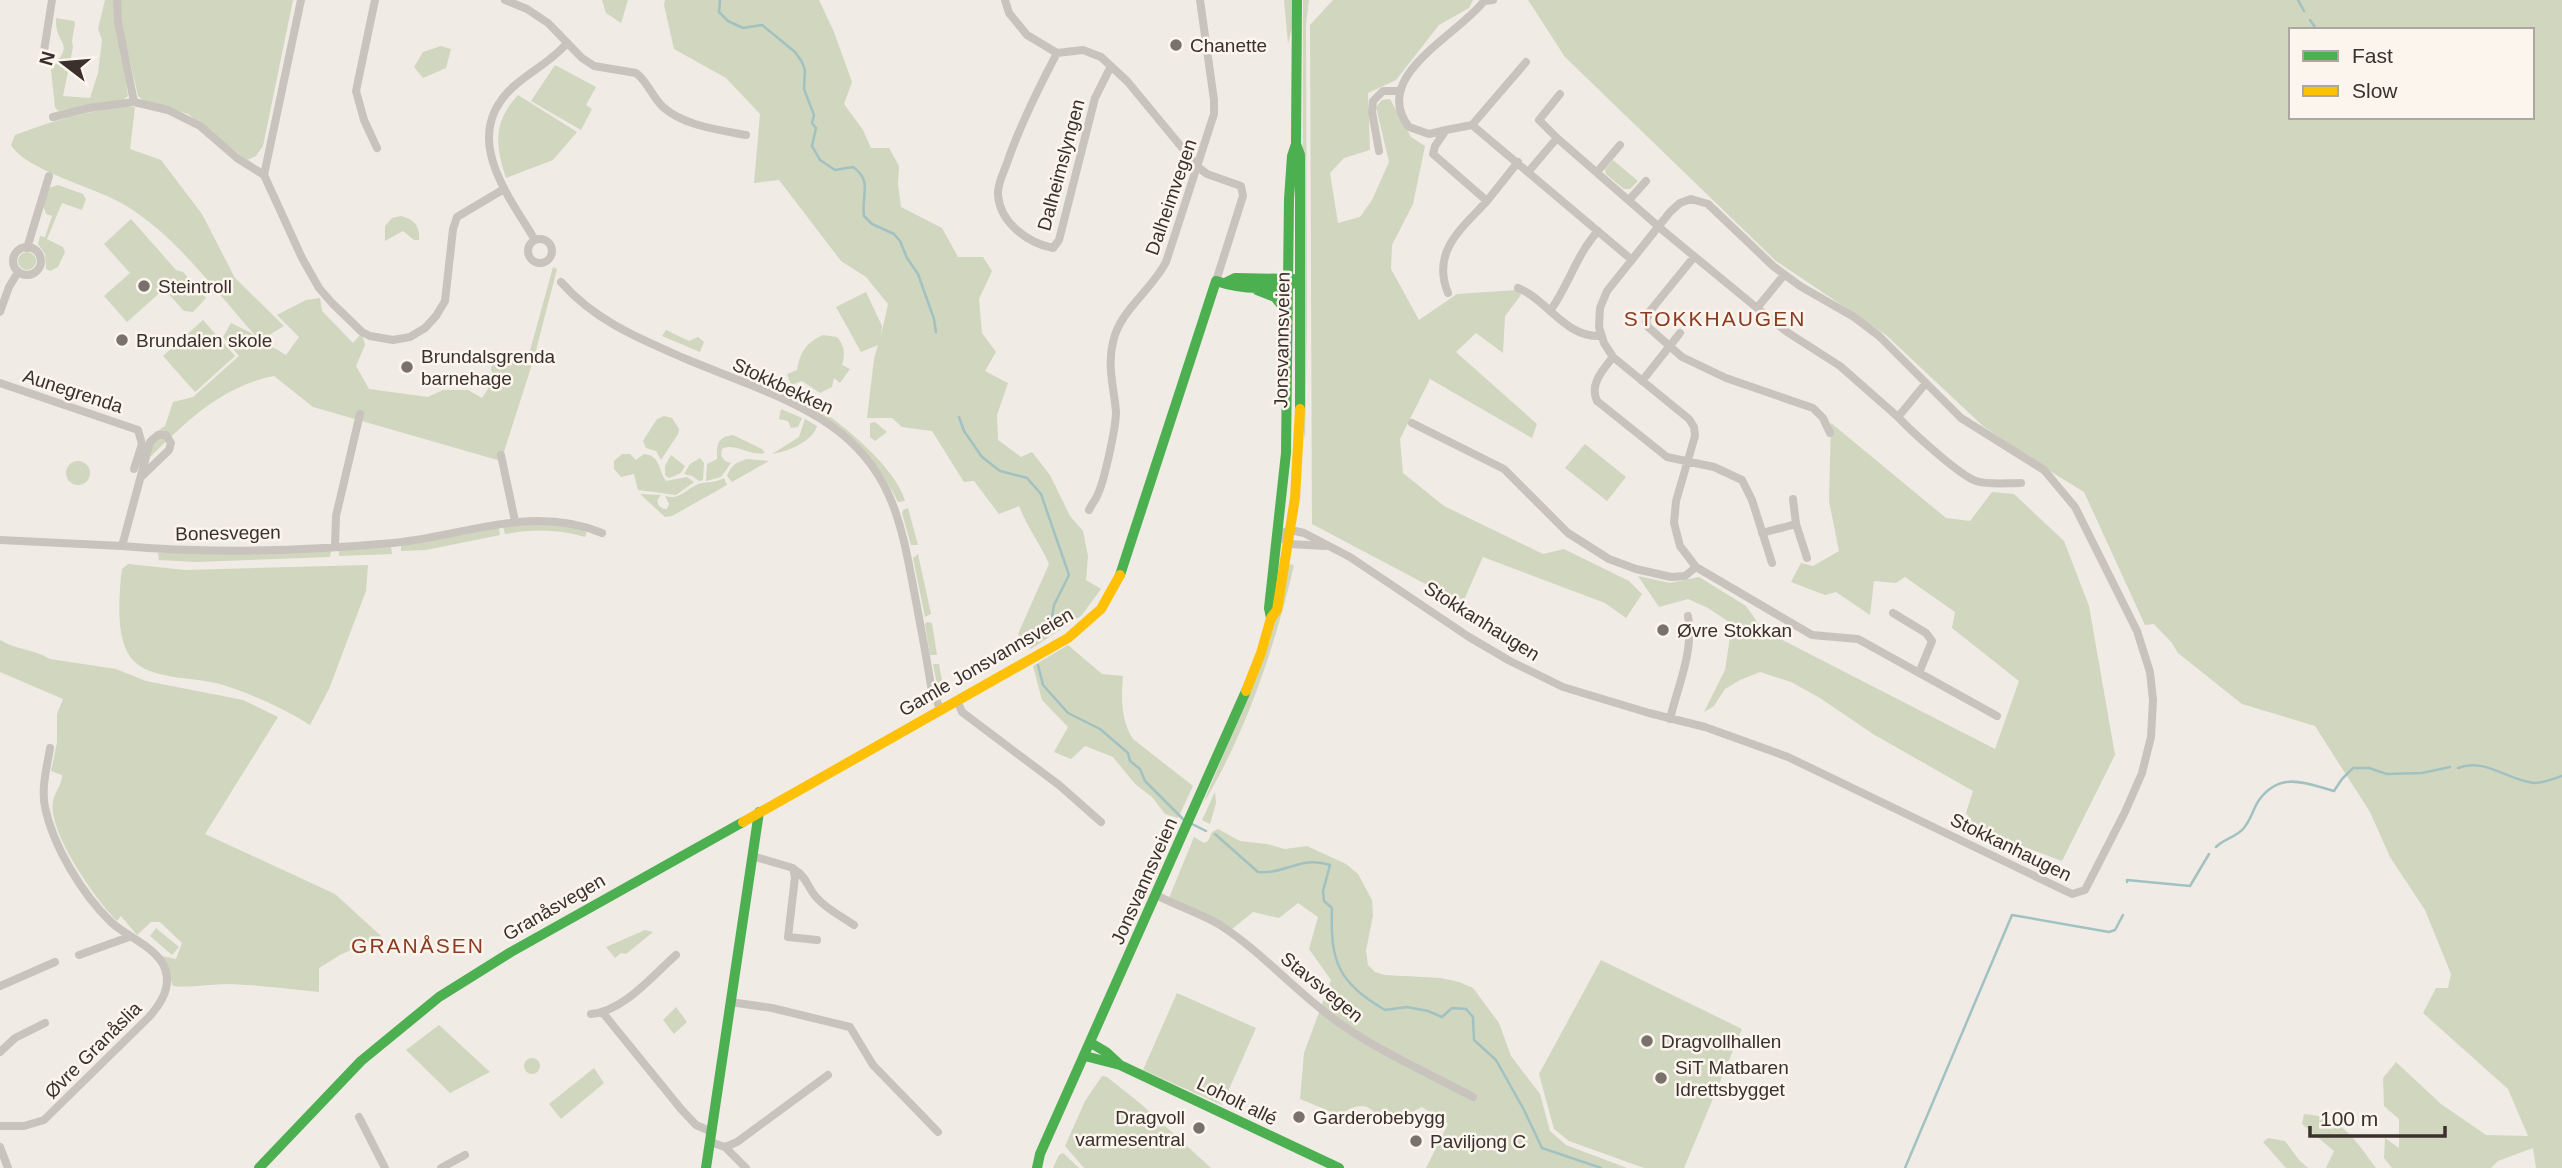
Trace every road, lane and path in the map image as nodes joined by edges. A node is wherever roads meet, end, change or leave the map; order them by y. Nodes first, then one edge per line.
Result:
1 (52, 0) edge
2 (117, 0) edge
3 (301, 0) edge
4 (375, 0) edge
5 (505, 0) edge
6 (1004, 0) edge
7 (1200, 0) edge
8 (1297, 0) edge
9 (1484, 0) edge
10 (1493, 0) edge
11 (567, 43) junction
12 (44, 51) dead end
13 (1056, 53) junction
14 (1526, 62) dead end
15 (1111, 66) junction
16 (1400, 91) junction
17 (1560, 94) dead end
18 (134, 102) junction
19 (53, 117) dead end
20 (1472, 125) junction
21 (1446, 130) junction
22 (746, 135) dead end
23 (1557, 138) junction
24 (1620, 145) dead end
25 (377, 148) dead end
26 (1379, 151) dead end
27 (1518, 162) junction
28 (1198, 167) junction
29 (1529, 172) junction
30 (1597, 172) junction
31 (264, 175) junction
32 (48, 176) dead end
33 (1646, 181) dead end
34 (504, 189) junction
35 (1629, 200) junction
36 (1487, 201) junction
37 (1658, 227) junction
38 (1598, 231) junction
39 (535, 240) dead end
40 (27, 248) junction
41 (1694, 257) junction
42 (1632, 260) junction
43 (19, 272) junction
44 (1784, 275) junction
45 (561, 282) dead end
46 (1221, 282) junction
47 (1292, 282) junction
48 (1252, 286) junction
49 (1518, 288) dead end
50 (1448, 293) dead end
51 (1757, 308) junction
52 (1550, 311) junction
53 (0, 312) edge
54 (1288, 313) junction
55 (1680, 333) dead end
56 (1601, 336) junction
57 (1670, 348) junction
58 (1613, 357) junction
59 (1642, 381) junction
60 (0, 383) edge
61 (1926, 383) junction
62 (360, 414) dead end
63 (1898, 416) junction
64 (1412, 423) dead end
65 (1830, 433) dead end
66 (501, 455) dead end
67 (1688, 460) junction
68 (138, 472) junction
69 (2021, 483) dead end
70 (1793, 499) dead end
71 (1089, 510) dead end
72 (515, 521) junction
73 (1796, 524) junction
74 (1291, 530) junction
75 (602, 533) dead end
76 (1762, 533) junction
77 (1278, 534) junction
78 (0, 540) edge
79 (1289, 544) junction
80 (122, 546) junction
81 (1325, 546) junction
82 (335, 547) junction
83 (1807, 558) dead end
84 (1772, 563) dead end
85 (1696, 567) junction
86 (1893, 613) dead end
87 (1688, 616) dead end
88 (1271, 618) junction
89 (1919, 673) junction
90 (957, 700) junction
91 (940, 709) junction
92 (1997, 716) dead end
93 (1670, 719) junction
94 (50, 748) dead end
95 (759, 812) junction
96 (1101, 822) dead end
97 (752, 856) junction
98 (795, 870) junction
99 (1156, 895) junction
100 (854, 925) dead end
101 (129, 937) junction
102 (817, 940) dead end
103 (79, 955) dead end
104 (676, 955) dead end
105 (55, 962) dead end
106 (0, 986) edge
107 (730, 1002) junction
108 (603, 1013) junction
109 (590, 1014) dead end
110 (44, 1023) dead end
111 (1091, 1043) junction
112 (0, 1052) edge
113 (1085, 1056) junction
114 (1120, 1065) junction
115 (828, 1075) dead end
116 (1472, 1097) dead end
117 (359, 1117) dead end
118 (3, 1127) edge
119 (939, 1132) dead end
120 (711, 1137) junction
121 (725, 1147) junction
122 (0, 1150) edge
123 (1040, 1154) junction
124 (465, 1155) dead end
125 (8, 1168) edge
126 (259, 1168) edge
127 (385, 1168) edge
128 (441, 1168) edge
129 (706, 1168) edge
130 (746, 1168) edge
131 (1029, 1168) edge
132 (1037, 1168) edge
133 (1339, 1168) edge

1 - 12 street
2 - 18 street
3 - 31 street
4 - 25 street
5 - 11 street
6 - 13 street
7 - 28 street, Dalheimvegen
8 - 47 street, Jonsvannsveien
9 - 10 street
9 - 16 street
11 - 22 street
11 - 34 street
13 - 15 street
13 - 15 street, Dalheimslyngen
14 - 20 street
15 - 28 street
16 - 21 street
16 - 26 street
17 - 23 street
18 - 19 street
18 - 31 street
20 - 21 street
20 - 27 street
21 - 36 street
23 - 29 street
23 - 30 street
24 - 30 street
27 - 29 street
27 - 36 street
28 - 46 street
28 - 71 street, Dalheimvegen
29 - 38 street
30 - 35 street
31 - 34 street
32 - 40 street
33 - 35 street
34 - 39 street
35 - 37 street
36 - 50 street
37 - 41 street
37 - 42 street, Stokkanhaugen
37 - 44 street, Stokkanhaugen
38 - 42 street
38 - 52 street
40 - 43 street
40 - 43 street
41 - 51 street
41 - 57 street
42 - 56 street, Stokkanhaugen
43 - 53 street
44 - 51 street
44 - 61 street, Stokkanhaugen
45 - 91 street, Stokkbekken
46 - 47 street
46 - 48 street
46 - 90 street, Gamle Jonsvannsveien
47 - 48 street
47 - 54 street, Jonsvannsveien
47 - 74 street, Jonsvannsveien
48 - 54 street
49 - 52 street
51 - 63 street
52 - 56 street
54 - 77 street, Jonsvannsveien
55 - 57 street
56 - 58 street
57 - 59 street
57 - 65 street
58 - 59 street
58 - 67 street
59 - 67 street
60 - 68 street, Aunegrenda
61 - 63 street
61 - 93 street, Stokkanhaugen
62 - 82 street
63 - 69 street
64 - 85 street
66 - 72 street
67 - 76 street
67 - 85 street
68 - 68 street
68 - 80 street
70 - 73 street
72 - 75 street, Bonesvegen
72 - 82 street, Bonesvegen
73 - 76 street
73 - 83 street
74 - 77 street
74 - 79 street, Jonsvannsveien
74 - 81 street, Stokkanhaugen
76 - 84 street
77 - 79 street
77 - 88 street, Jonsvannsveien
78 - 80 street, Bonesvegen
79 - 81 street, Stokkanhaugen
79 - 88 street, Jonsvannsveien
80 - 82 street, Bonesvegen
81 - 93 street, Stokkanhaugen
85 - 89 street
86 - 89 street
87 - 93 street
88 - 99 street, Jonsvannsveien
89 - 92 street
90 - 91 street, Gamle Jonsvannsveien
90 - 96 street
91 - 95 street, Gamle Jonsvannsveien
94 - 101 street, Øvre Granåslia
95 - 97 street
95 - 126 street, Granåsvegen
97 - 98 street
97 - 107 street
98 - 100 street
98 - 102 street
99 - 111 street, Jonsvannsveien
99 - 116 street, Stavsvegen
101 - 103 street
101 - 118 street, Øvre Granåslia
104 - 108 street
105 - 106 street
107 - 119 street
107 - 120 street
108 - 109 street
108 - 120 street
110 - 112 street
111 - 113 street, Jonsvannsveien
111 - 114 street, Loholt allé
113 - 114 street, Loholt allé
113 - 123 street, Jonsvannsveien
114 - 133 street, Loholt allé
115 - 121 street
117 - 127 street
118 - 122 street, Øvre Granåslia
120 - 121 street
120 - 129 street
121 - 130 street
122 - 125 street
123 - 131 street, Jonsvannsveien
123 - 132 street, Jonsvannsveien
124 - 128 street

